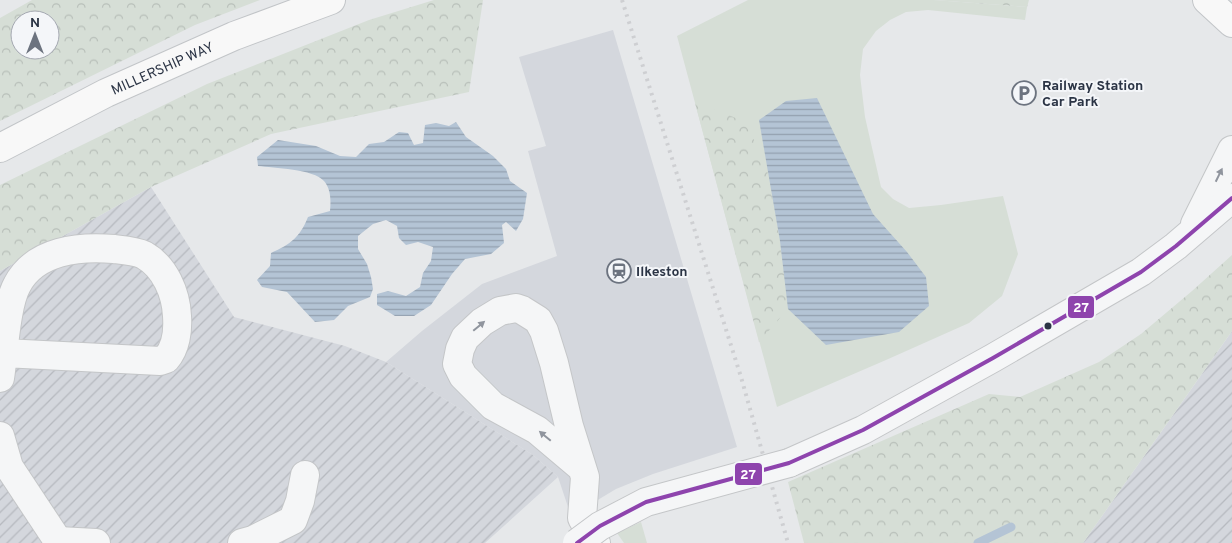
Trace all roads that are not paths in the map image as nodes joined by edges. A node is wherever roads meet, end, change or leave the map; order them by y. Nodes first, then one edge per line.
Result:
1 (331, 0) edge
2 (1206, 0) edge
3 (1232, 23) edge
4 (0, 148) edge
5 (1232, 150) edge
6 (1232, 198) edge
7 (1191, 232) junction
8 (2, 365) edge
9 (0, 436) edge
10 (582, 468) junction
11 (305, 475) dead end
12 (57, 542) edge
13 (96, 543) edge
14 (242, 543) edge
15 (577, 543) edge
16 (596, 543) edge

1 - 4 main road, MILLERSHIP WAY
2 - 3 main road
7 -> 5 street
6 - 7 street
7 - 15 street, bridge
8 - 8 street
9 - 12 street
10 -> 10 street
10 - 16 street
11 - 14 street
12 - 13 street

